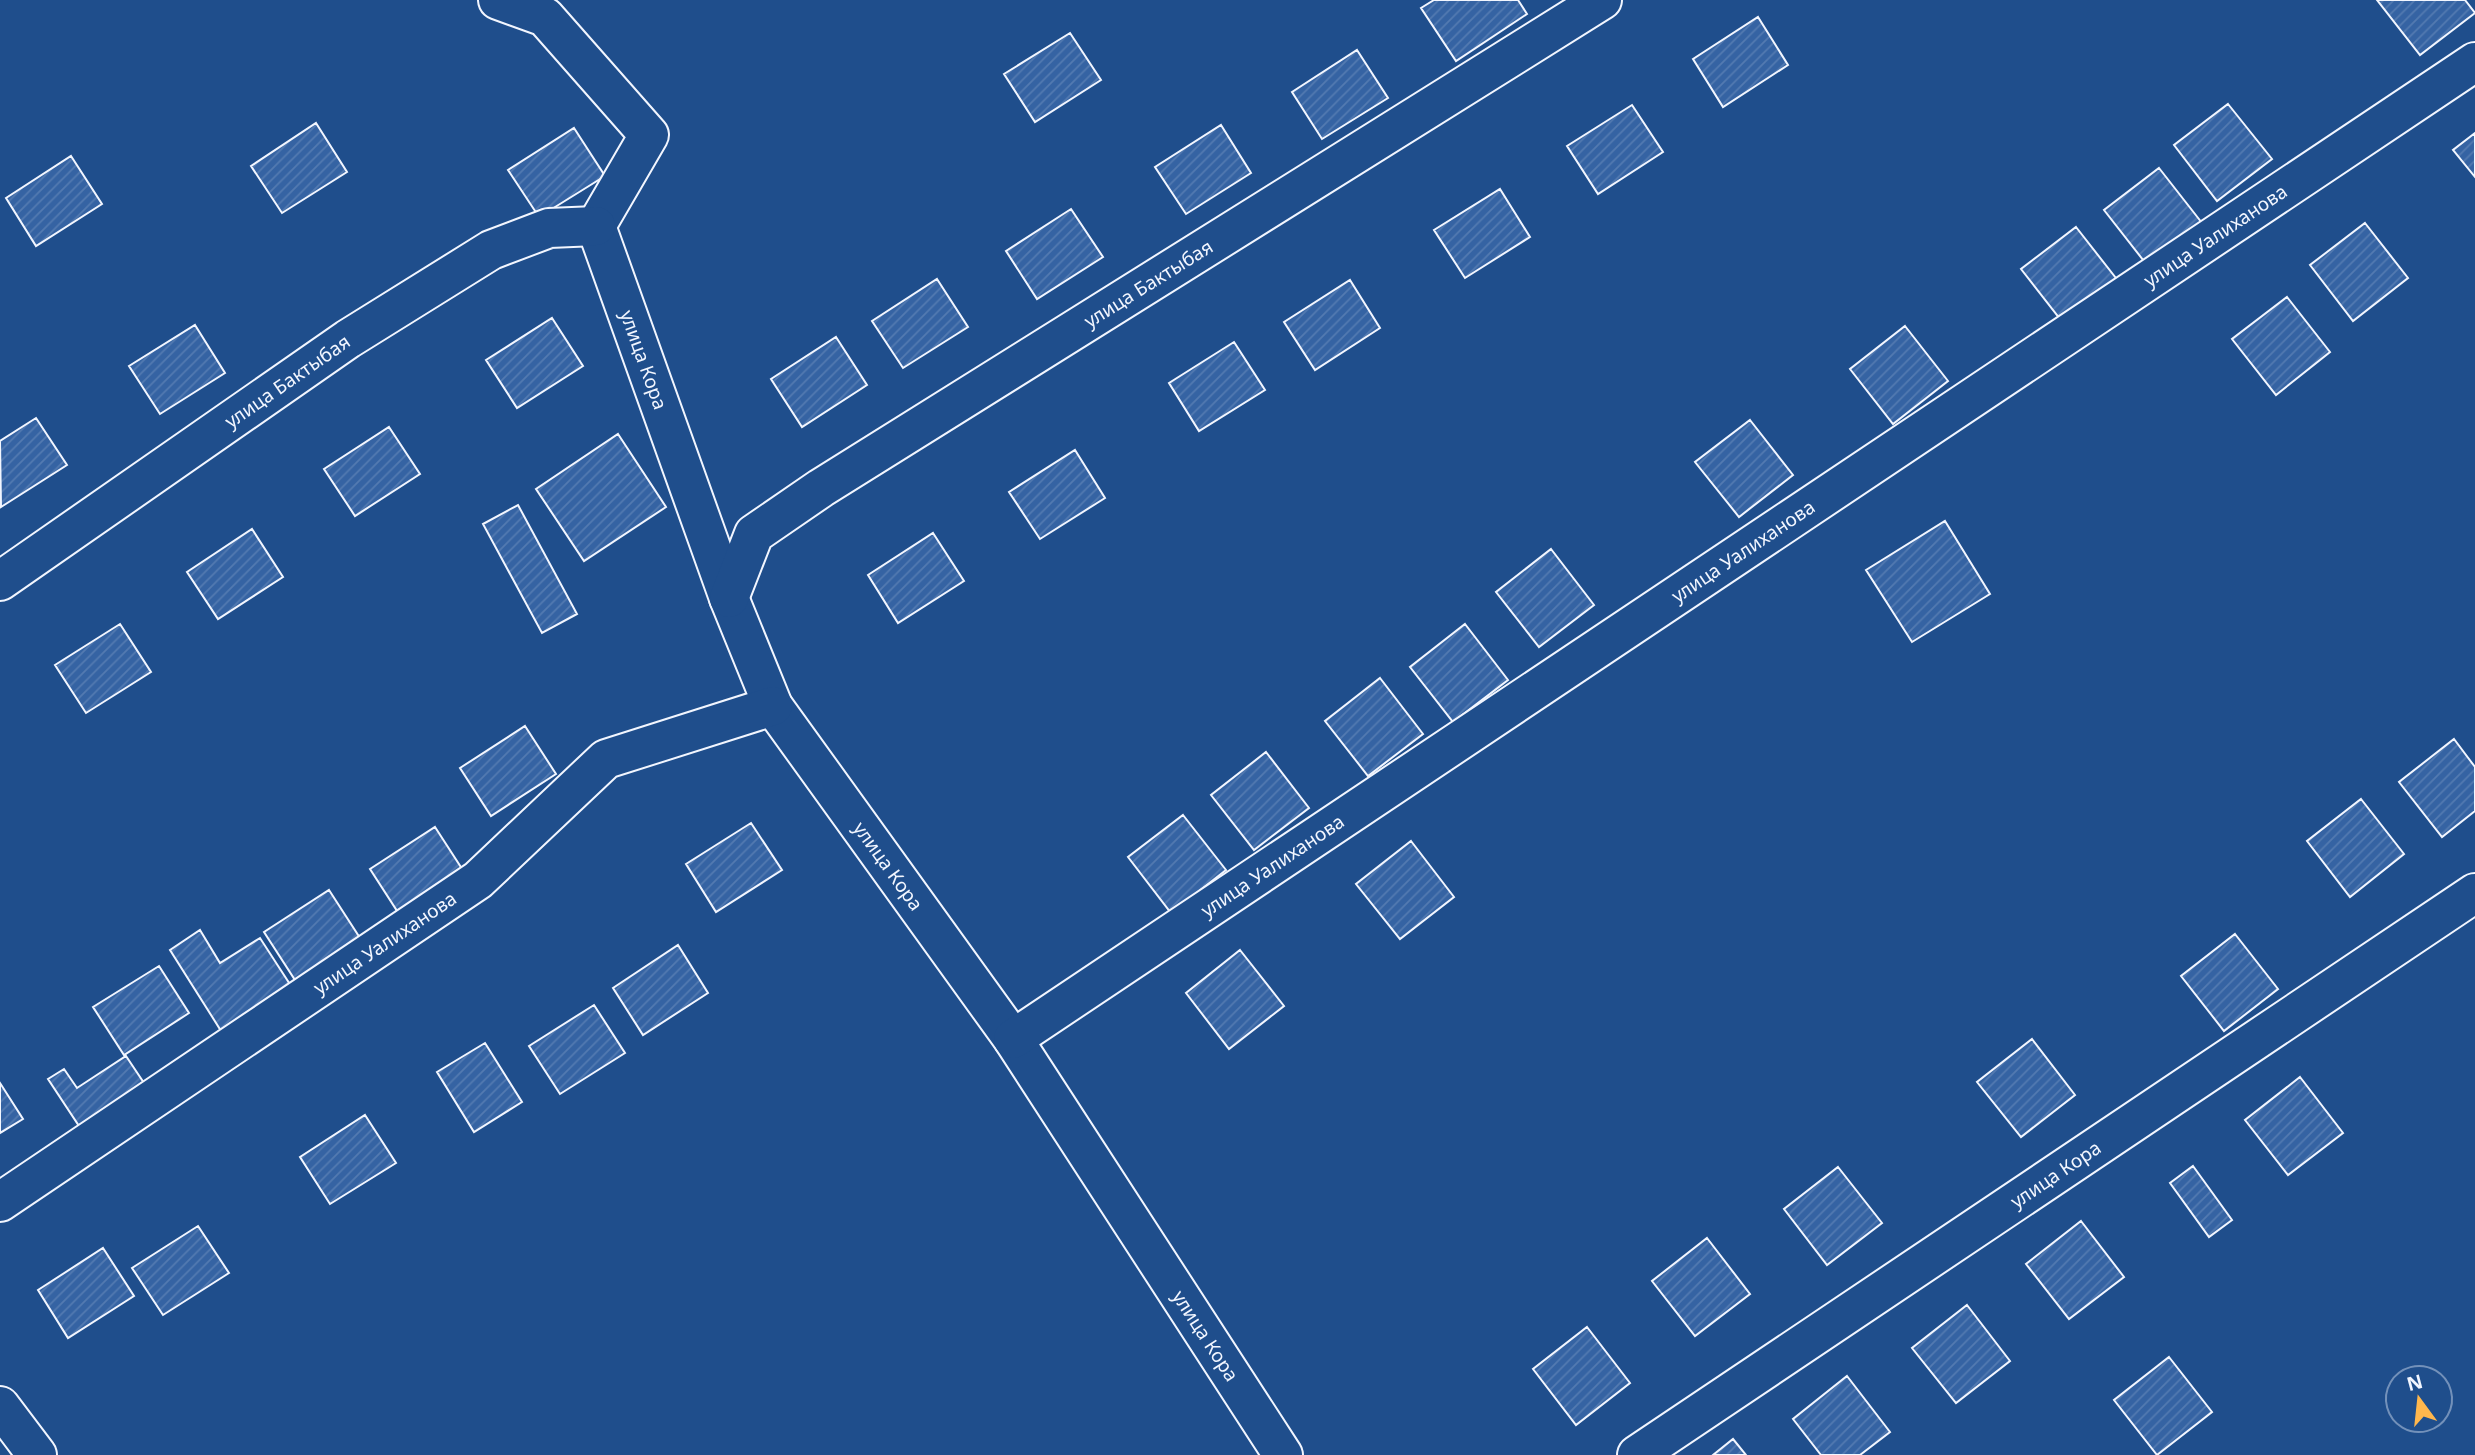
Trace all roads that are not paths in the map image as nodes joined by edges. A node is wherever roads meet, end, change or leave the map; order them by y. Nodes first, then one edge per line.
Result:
1 (498, 0) edge
2 (1602, 0) edge
3 (2475, 62) edge
4 (596, 226) junction
5 (0, 581) edge
6 (729, 598) junction
7 (773, 706) junction
8 (2475, 893) edge
9 (1013, 1039) junction
10 (0, 1202) edge
11 (0, 1406) edge
12 (37, 1455) edge
13 (1283, 1455) edge
14 (1637, 1455) edge

1 - 4 street
2 - 6 street, улица Бактыбая
3 - 9 street, улица Уалиханова
4 - 5 street, улица Бактыбая
4 - 6 street, улица Кора
6 - 7 street, улица Кора
7 - 9 street, улица Кора
7 - 10 street, улица Уалиханова
8 - 14 street, улица Кора
9 - 13 street, улица Кора
11 - 12 street

